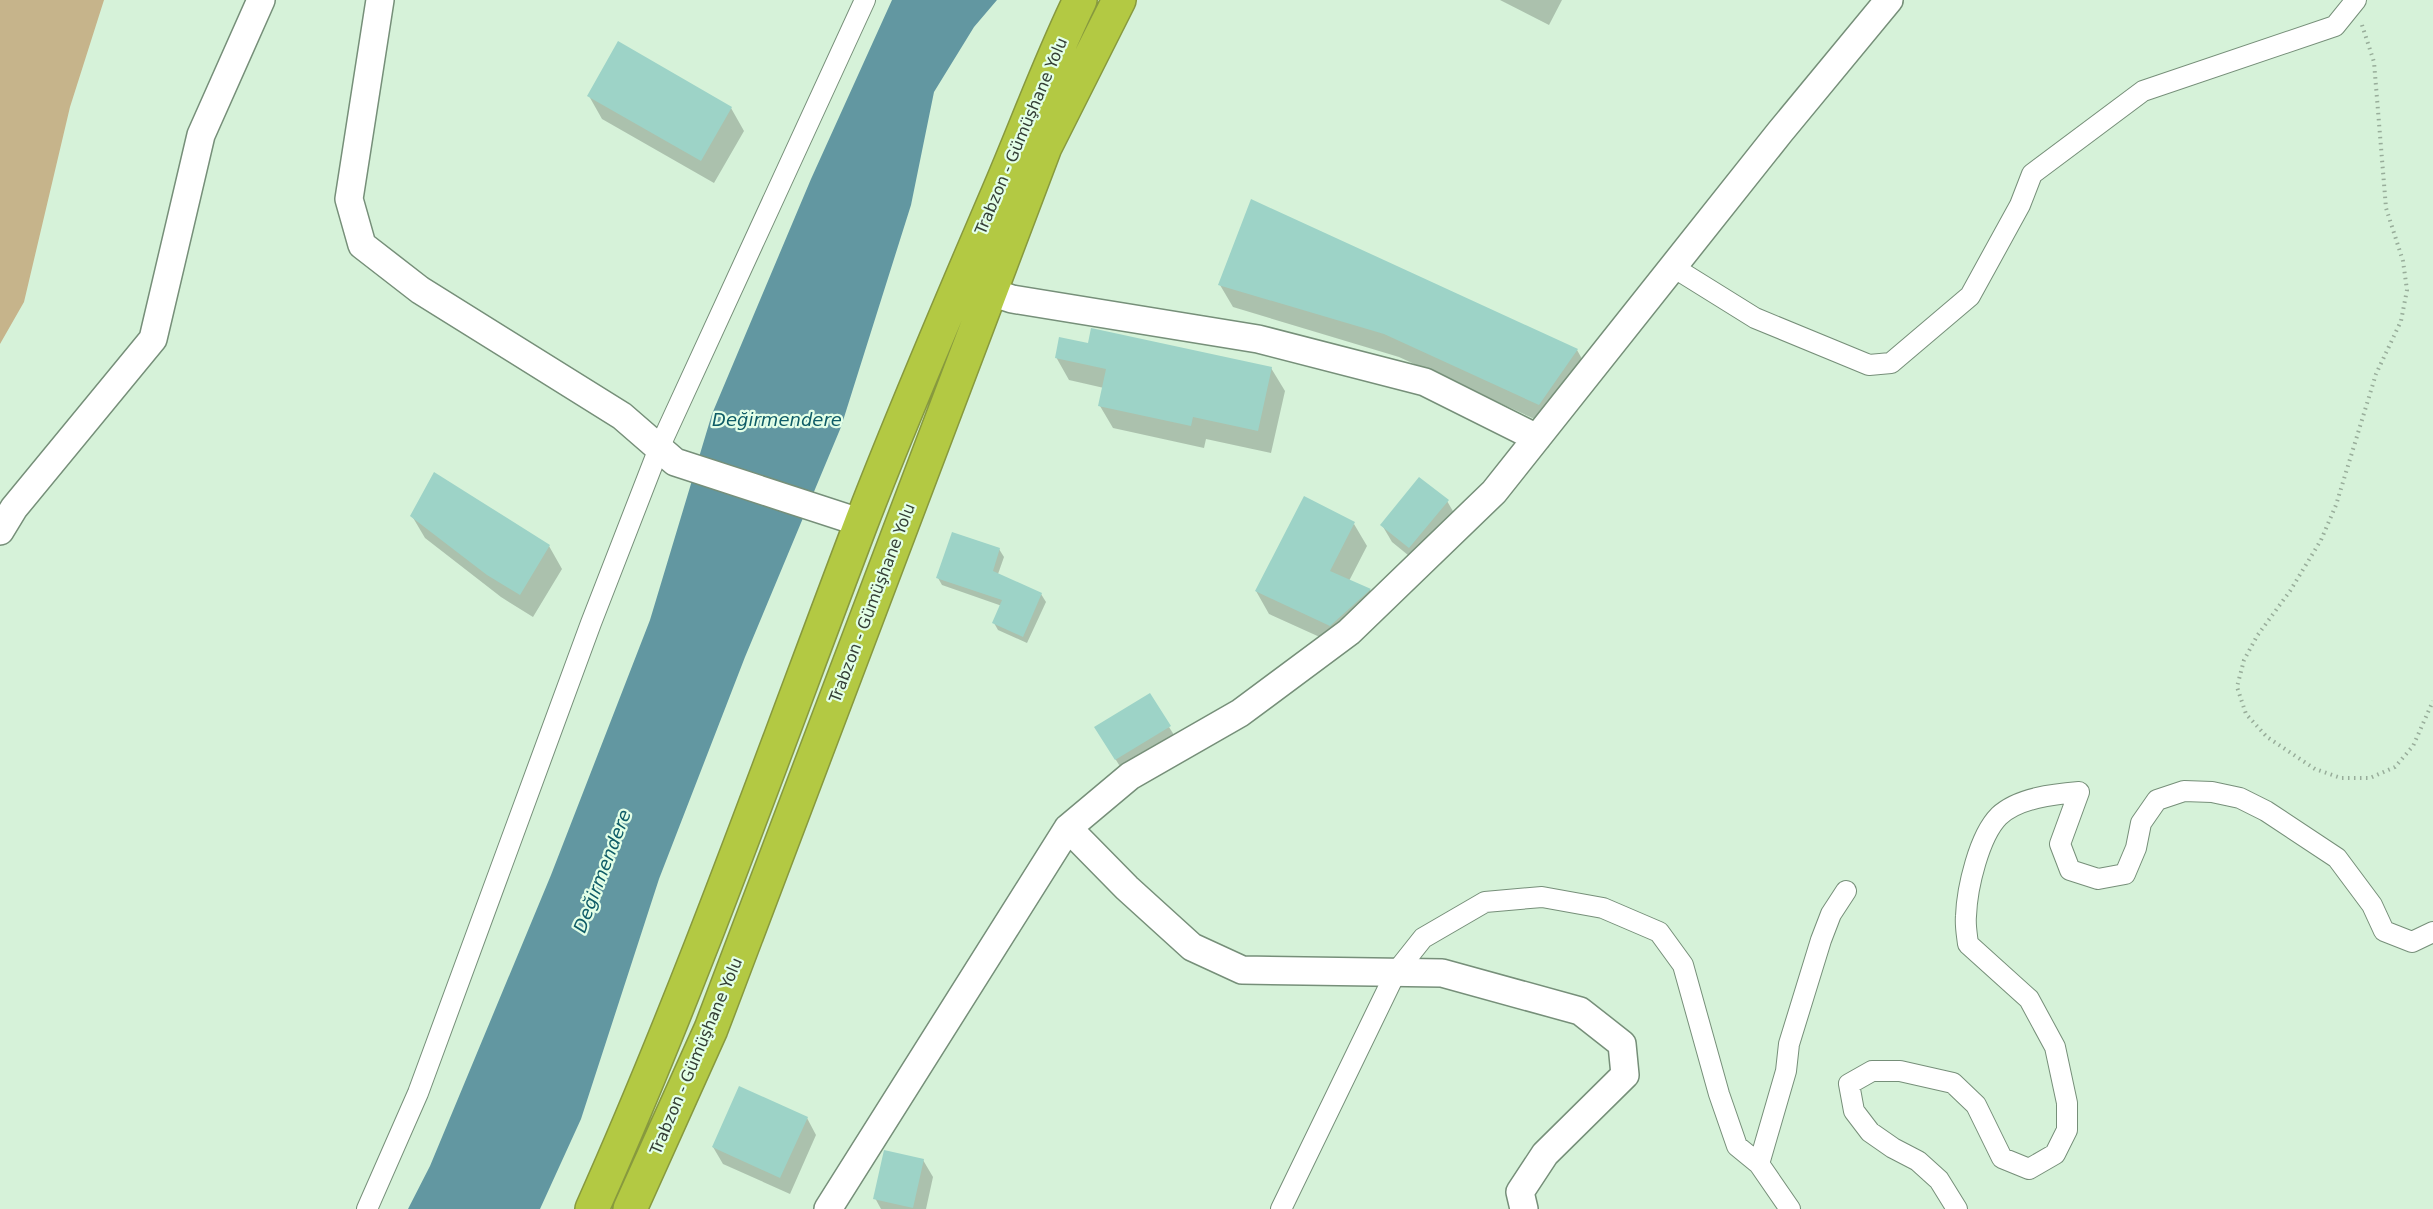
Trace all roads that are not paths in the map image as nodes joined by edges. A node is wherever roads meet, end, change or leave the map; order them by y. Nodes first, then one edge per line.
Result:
1 (261, 0) edge
2 (380, 0) edge
3 (865, 0) edge
4 (1080, 0) edge
5 (1119, 0) edge
6 (1889, 0) edge
7 (2355, 2) edge
8 (1673, 267) junction
9 (991, 292) junction
10 (1537, 438) junction
11 (667, 455) junction
12 (849, 519) junction
13 (0, 531) edge
14 (1068, 828) junction
15 (1846, 891) dead end
16 (2433, 933) edge
17 (1396, 972) junction
18 (1759, 1164) junction
19 (367, 1209) edge
20 (592, 1209) edge
21 (630, 1209) edge
22 (828, 1209) edge
23 (1281, 1209) edge
24 (1524, 1209) edge
25 (1790, 1209) edge
26 (1957, 1209) edge

1 - 13 street
2 - 11 street
3 - 11 street
4 - 12 highway, Trabzon - Gümüşhane Yolu
5 - 9 highway, Trabzon - Gümüşhane Yolu
6 - 8 street
7 - 8 street
8 - 10 street
9 - 10 street
9 - 21 highway, Trabzon - Gümüşhane Yolu
10 - 14 street
11 - 12 street
11 - 19 street
12 - 20 highway, Trabzon - Gümüşhane Yolu
14 - 17 street
14 - 22 street
15 - 18 street
16 - 26 street
17 - 18 street
17 - 23 street
17 - 24 street
18 - 25 street

